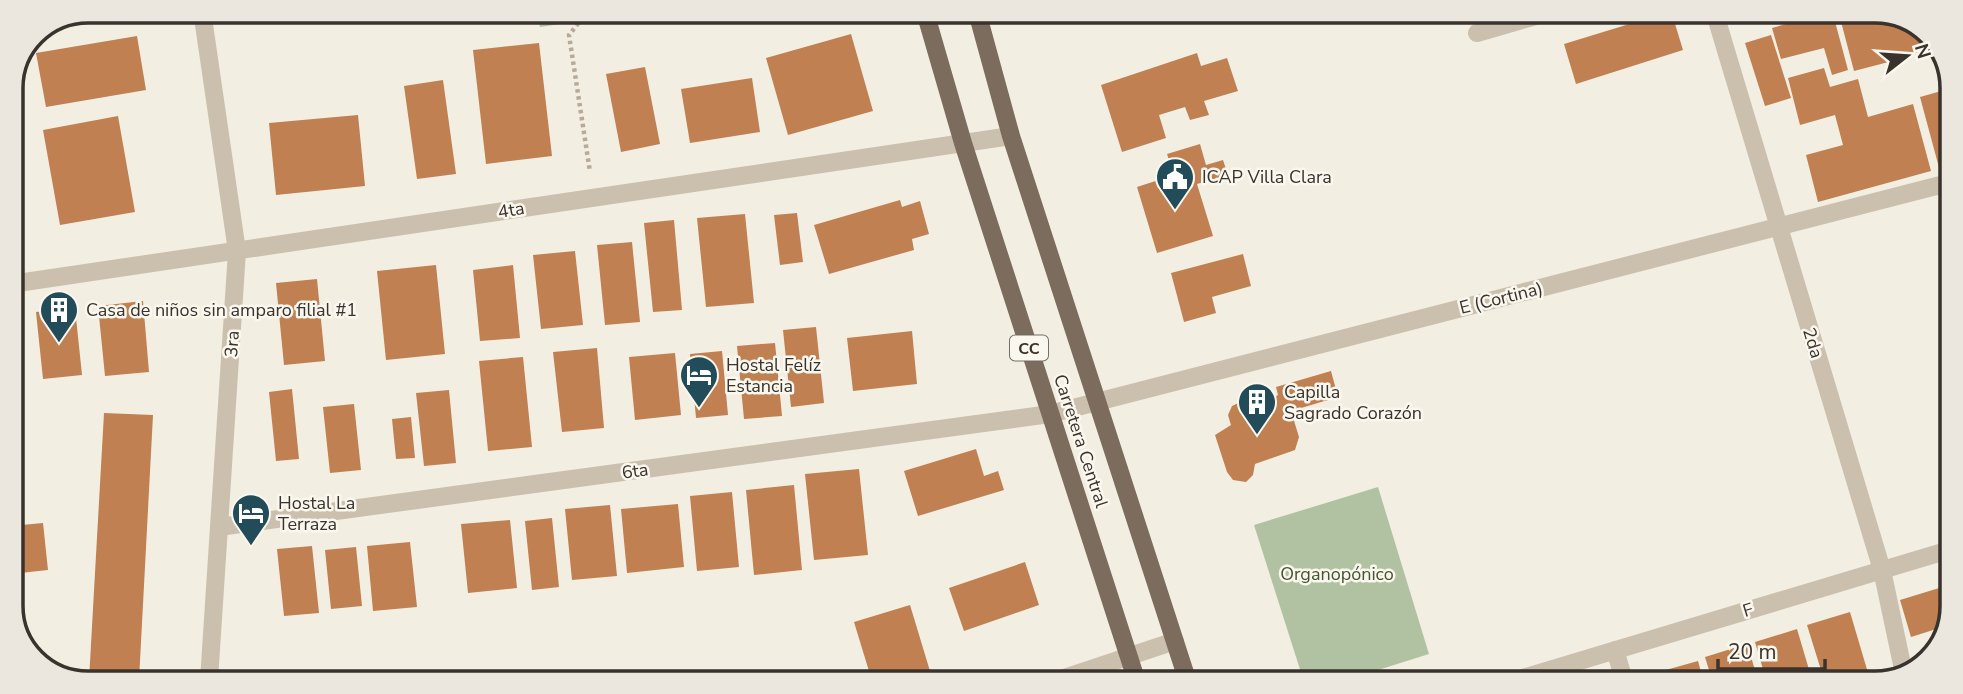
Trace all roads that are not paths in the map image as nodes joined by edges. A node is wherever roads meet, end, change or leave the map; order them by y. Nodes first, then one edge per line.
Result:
1 (204, 23) edge
2 (928, 23) edge
3 (980, 23) edge
4 (1512, 23) edge
5 (1718, 23) edge
6 (1477, 33) dead end
7 (1011, 136) junction
8 (963, 143) junction
9 (1940, 185) edge
10 (1778, 226) junction
11 (237, 251) junction
12 (23, 282) edge
13 (1098, 402) junction
14 (1051, 414) junction
15 (219, 527) junction
16 (1940, 553) edge
17 (1882, 570) junction
18 (1175, 640) junction
19 (1615, 650) junction
20 (1129, 656) junction
21 (1902, 666) edge
22 (210, 671) edge
23 (1085, 671) edge
24 (1134, 671) edge
25 (1185, 671) edge
26 (1546, 671) edge
27 (1621, 671) edge

1 - 11 street, 3ra
2 - 8 main road, Carretera Central / CC
3 - 7 main road, Carretera Central
4 - 6 street
5 - 10 street, 2da
7 - 8 street, 4ta
7 - 13 main road, Carretera Central
8 - 11 street, 4ta
8 - 14 main road, Carretera Central / CC
9 - 10 street, E (Cortina)
10 - 13 street, E (Cortina)
10 - 17 street, 2da
11 - 12 street, 4ta
11 - 15 street, 3ra
13 - 14 street, E (Cortina)
13 - 18 main road, Carretera Central
14 - 15 street, 6ta
14 - 20 main road, Carretera Central / CC
15 - 22 street, 3ra
16 - 17 street, F
17 - 19 street, F
17 - 21 street, 2da
18 - 20 street
18 - 25 main road, Carretera Central
19 - 26 street, F
19 - 27 street
20 - 23 street
20 - 24 main road, Carretera Central / CC

